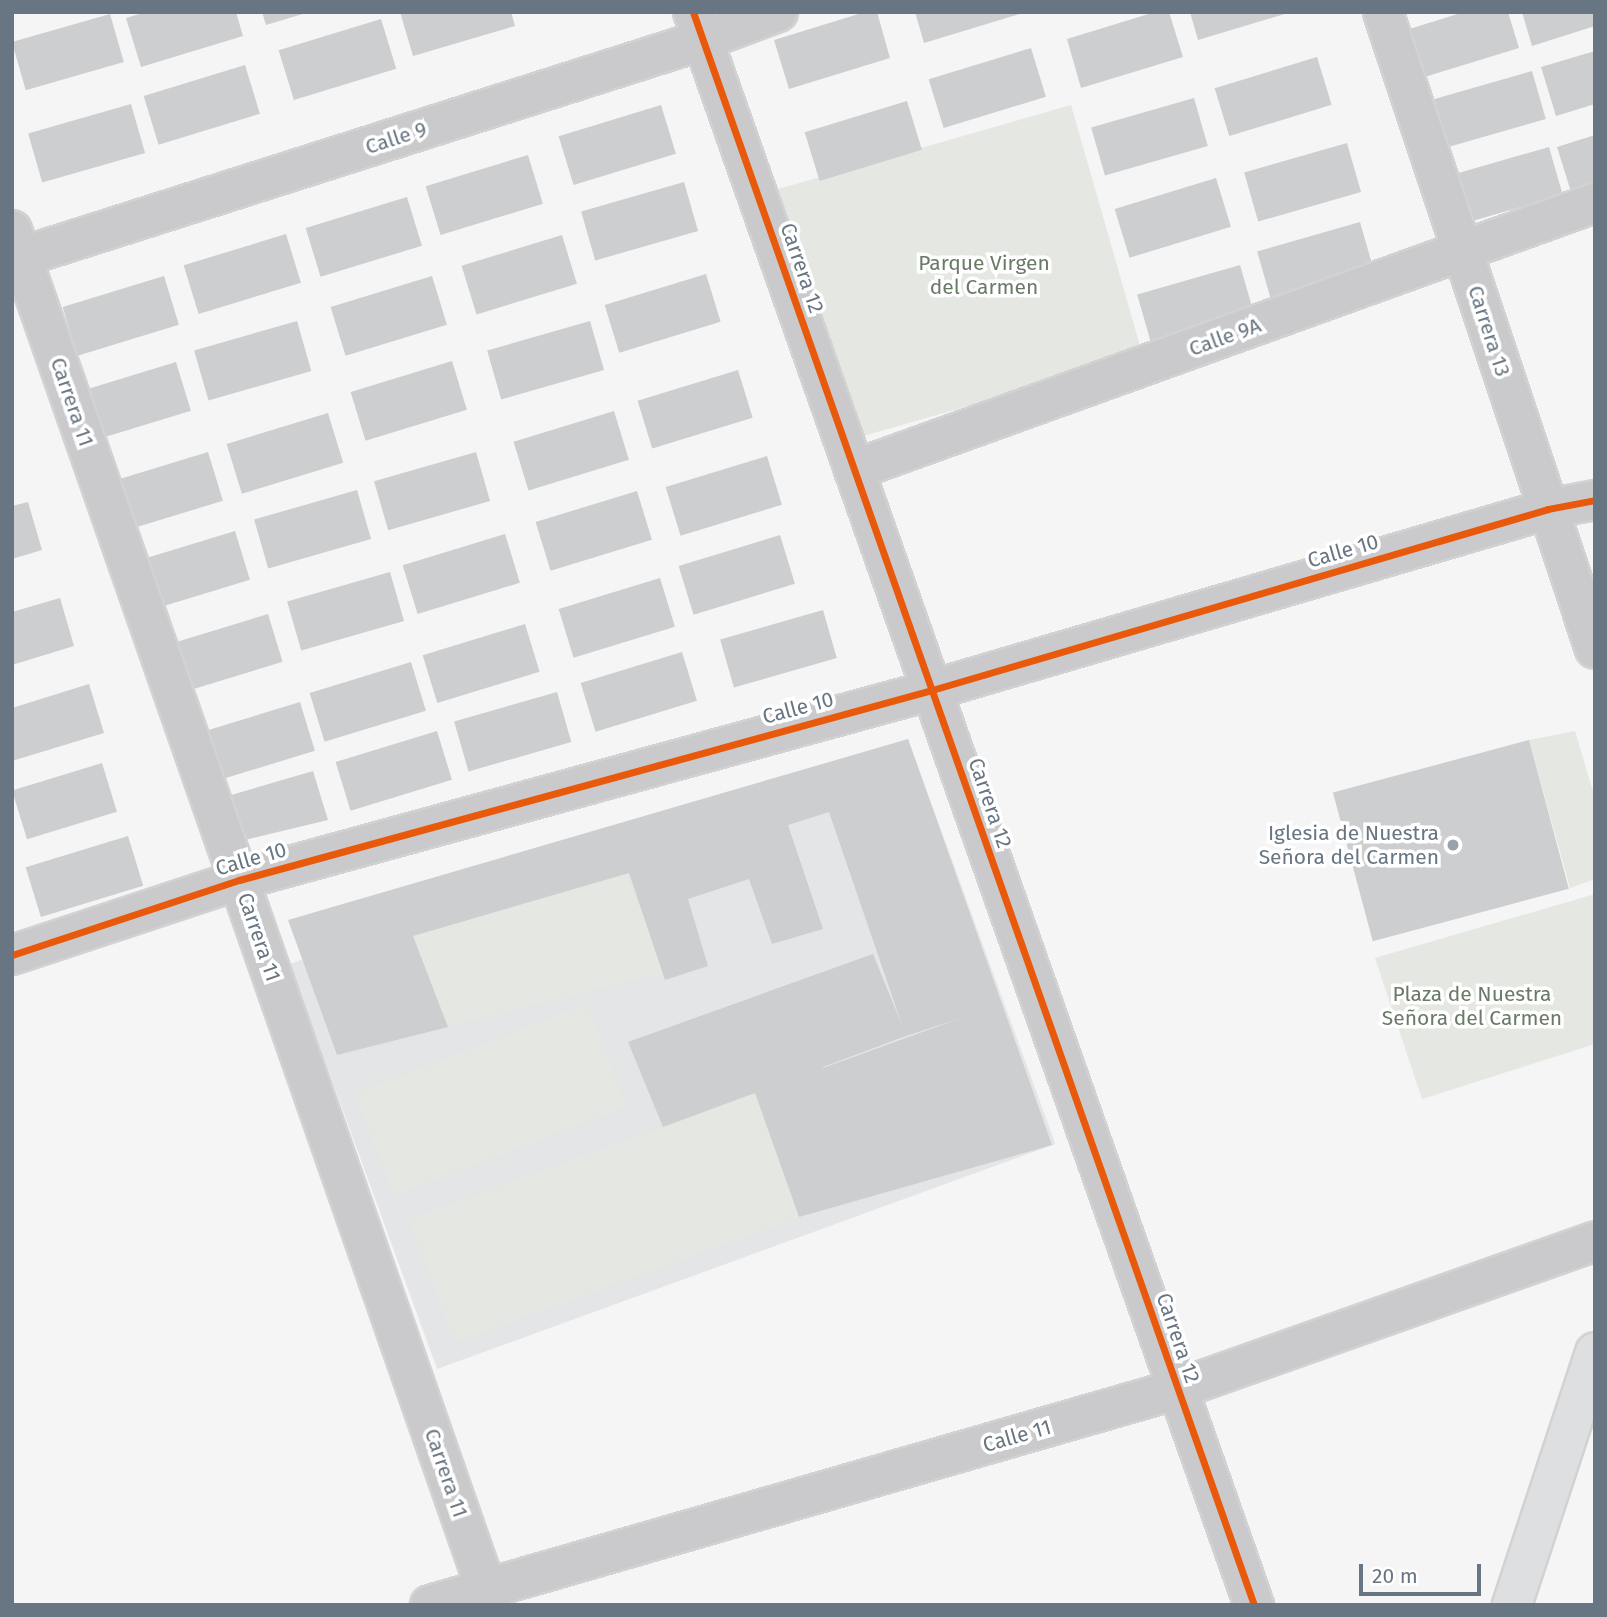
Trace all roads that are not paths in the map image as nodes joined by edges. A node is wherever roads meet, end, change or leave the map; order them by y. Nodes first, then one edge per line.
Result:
1 (778, 12) edge
2 (1383, 12) edge
3 (698, 26) edge
4 (1595, 203) edge
5 (15, 249) edge
6 (1463, 252) junction
7 (854, 470) junction
8 (1595, 500) edge
9 (1548, 509) junction
10 (1595, 649) edge
11 (932, 690) junction
12 (239, 880) junction
13 (12, 955) edge
14 (1595, 1241) edge
15 (1595, 1352) edge
16 (1178, 1390) junction
17 (489, 1597) edge
18 (430, 1605) edge
19 (1254, 1605) edge
20 (1512, 1605) edge

1 - 3 street, Calle 9
2 - 6 street, Carrera 13
3 - 5 street, Calle 9
3 - 7 street, Carrera 12
4 - 6 street, Calle 9A
5 - 12 street, Carrera 11
6 - 7 street, Calle 9A
6 - 9 street, Carrera 13
7 - 11 street, Carrera 12
8 - 9 street, Calle 10
9 - 10 street, Carrera 13
9 - 11 street, Calle 10
11 - 12 street, Calle 10
11 - 16 street, Carrera 12
12 - 13 street, Calle 10
12 - 17 street, Carrera 11
14 - 16 street, Calle 11
15 - 20 highway
16 - 17 street, Calle 11
16 - 19 street, Carrera 12
17 - 18 street, Calle 11

